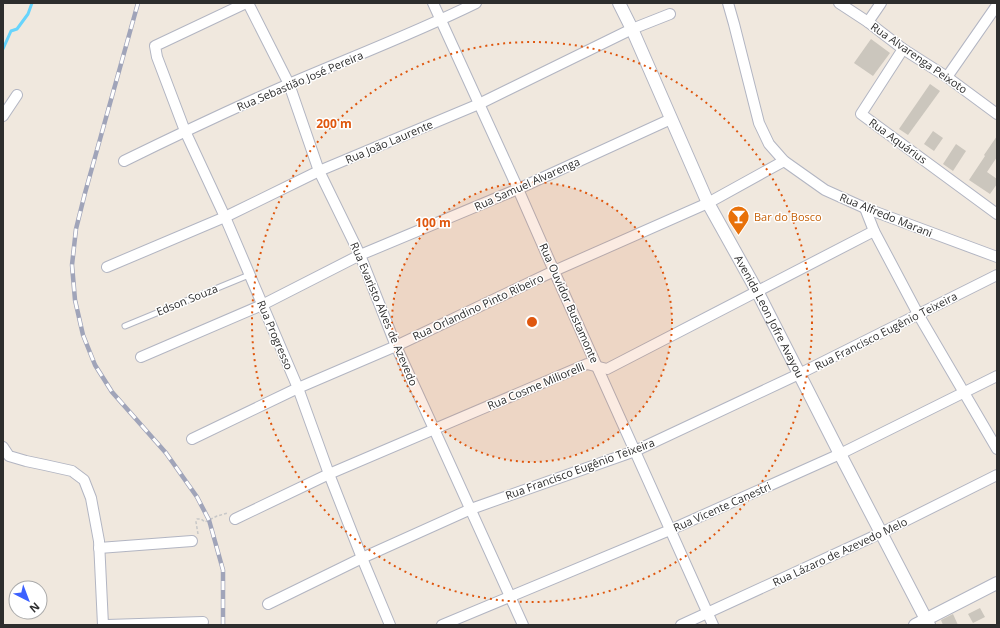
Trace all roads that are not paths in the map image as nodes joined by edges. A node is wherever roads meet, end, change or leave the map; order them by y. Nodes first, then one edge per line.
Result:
1 (247, 3) edge
2 (433, 3) edge
3 (476, 3) edge
4 (619, 3) edge
5 (728, 3) edge
6 (839, 3) edge
7 (881, 3) edge
8 (997, 5) edge
9 (670, 14) dead end
10 (441, 20) junction
11 (868, 22) junction
12 (632, 29) junction
13 (903, 49) junction
14 (947, 77) junction
15 (289, 84) junction
16 (17, 95) dead end
17 (479, 104) junction
18 (997, 114) edge
19 (3, 116) edge
20 (672, 119) junction
21 (185, 132) junction
22 (124, 161) dead end
23 (784, 161) junction
24 (319, 171) junction
25 (518, 189) junction
26 (708, 203) junction
27 (865, 208) junction
28 (997, 214) edge
29 (225, 217) junction
30 (874, 231) junction
31 (360, 255) junction
32 (997, 257) edge
33 (106, 267) dead end
34 (554, 271) junction
35 (249, 275) junction
36 (997, 275) edge
37 (757, 291) junction
38 (262, 305) junction
39 (918, 314) junction
40 (126, 326) dead end
41 (396, 346) junction
42 (141, 357) dead end
43 (598, 367) junction
44 (799, 374) junction
45 (997, 376) edge
46 (298, 388) junction
47 (964, 393) junction
48 (434, 429) junction
49 (192, 439) dead end
50 (3, 447) edge
51 (997, 449) edge
52 (635, 451) junction
53 (840, 454) junction
54 (329, 474) junction
55 (997, 475) edge
56 (471, 509) junction
57 (235, 519) dead end
58 (670, 530) junction
59 (881, 533) junction
60 (192, 541) road end
61 (99, 548) junction
62 (362, 558) junction
63 (997, 583) edge
64 (510, 597) junction
65 (268, 604) dead end
66 (708, 613) junction
67 (203, 622) dead end
68 (928, 622) edge
69 (103, 625) edge
70 (107, 625) edge
71 (390, 625) edge
72 (442, 625) edge
73 (523, 625) edge
74 (681, 625) edge
75 (713, 625) edge
76 (916, 625) edge

1 - 15 street, Rua Evaristo Alves de Azevedo
1 - 21 street, Rua Progresso
2 - 10 street, Rua Ouvidor Bustamonte
3 - 10 street, Rua Sebastião José Pereira
4 - 12 street, Avenida Leon Jofre Avayou
5 - 23 street, Rua Alfredo Marani
6 - 11 street, Rua Alvarenga Peixoto
7 - 11 street
8 - 14 street
9 - 12 street, Rua João Laurente
10 - 15 street, Rua Sebastião José Pereira
10 - 17 street, Rua Ouvidor Bustamonte
11 - 13 street, Rua Alvarenga Peixoto
12 - 17 street, Rua João Laurente
12 - 20 street, Avenida Leon Jofre Avayou
13 - 14 street, Rua Alvarenga Peixoto
13 - 28 street, Rua Aquárius
14 - 18 street, Rua Alvarenga Peixoto
15 - 21 street, Rua Sebastião José Pereira
15 - 24 street, Rua Evaristo Alves de Azevedo
16 - 19 street
17 - 24 street, Rua João Laurente
17 - 25 street, Rua Ouvidor Bustamonte
20 - 25 street, Rua Samuel Alvarenga
20 - 26 street, Avenida Leon Jofre Avayou
21 - 22 street, Rua Sebastião José Pereira
21 - 29 street, Rua Progresso
23 - 26 street, Rua Orlandino Pinto Ribeiro
23 - 27 street, Rua Alfredo Marani
24 - 29 street, Rua João Laurente
24 - 31 street, Rua Evaristo Alves de Azevedo
25 - 31 street, Rua Samuel Alvarenga
25 - 34 street, Rua Ouvidor Bustamonte
26 - 34 street, Rua Orlandino Pinto Ribeiro
26 - 37 street, Avenida Leon Jofre Avayou
27 - 30 street
27 - 32 street, Rua Alfredo Marani
29 - 33 street, Rua João Laurente
29 - 35 street, Rua Progresso
30 - 37 street, Rua Cosme Miliorelli
30 - 39 street
31 - 38 street, Rua Samuel Alvarenga
31 - 41 street, Rua Evaristo Alves de Azevedo
34 - 41 street, Rua Orlandino Pinto Ribeiro
34 - 43 street, Rua Ouvidor Bustamonte
35 - 38 street, Rua Progresso
35 - 40 lane, Edson Souza
36 - 39 street, Rua Francisco Eugênio Teixeira
37 - 43 street, Rua Cosme Miliorelli
37 - 44 street, Avenida Leon Jofre Avayou
38 - 42 street, Rua Samuel Alvarenga
38 - 46 street, Rua Progresso
39 - 44 street, Rua Francisco Eugênio Teixeira
39 - 47 street
41 - 46 street, Rua Orlandino Pinto Ribeiro
41 - 48 street, Rua Evaristo Alves de Azevedo
43 - 48 street, Rua Cosme Miliorelli
43 - 52 street, Rua Ouvidor Bustamonte
44 - 52 street, Rua Francisco Eugênio Teixeira
44 - 53 street, Avenida Leon Jofre Avayou
45 - 47 street, Rua Vicente Canestri
46 - 49 street, Rua Orlandino Pinto Ribeiro
46 - 54 street, Rua Progresso
47 - 51 street
47 - 53 street, Rua Vicente Canestri
48 - 54 street, Rua Cosme Miliorelli
48 - 56 street, Rua Evaristo Alves de Azevedo
50 - 61 street
52 - 56 street, Rua Francisco Eugênio Teixeira
52 - 58 street, Rua Ouvidor Bustamonte
53 - 58 street, Rua Vicente Canestri
53 - 59 street, Avenida Leon Jofre Avayou
54 - 57 street, Rua Cosme Miliorelli
54 - 62 street, Rua Progresso
55 - 59 street, Rua Lázaro de Azevedo Melo
56 - 62 street, Rua Francisco Eugênio Teixeira
56 - 64 street, Rua Evaristo Alves de Azevedo
58 - 64 street, Rua Vicente Canestri
58 - 66 street, Rua Ouvidor Bustamonte
59 - 66 street, Rua Lázaro de Azevedo Melo
59 - 68 street, Avenida Leon Jofre Avayou
60 - 61 street
61 - 69 street
62 - 65 street, Rua Francisco Eugênio Teixeira
62 - 71 street, Rua Progresso
63 - 68 street
64 - 72 street, Rua Vicente Canestri
64 - 73 street, Rua Evaristo Alves de Azevedo
66 - 74 street, Rua Lázaro de Azevedo Melo
66 - 75 street, Rua Ouvidor Bustamonte
67 - 70 street
68 - 76 street

